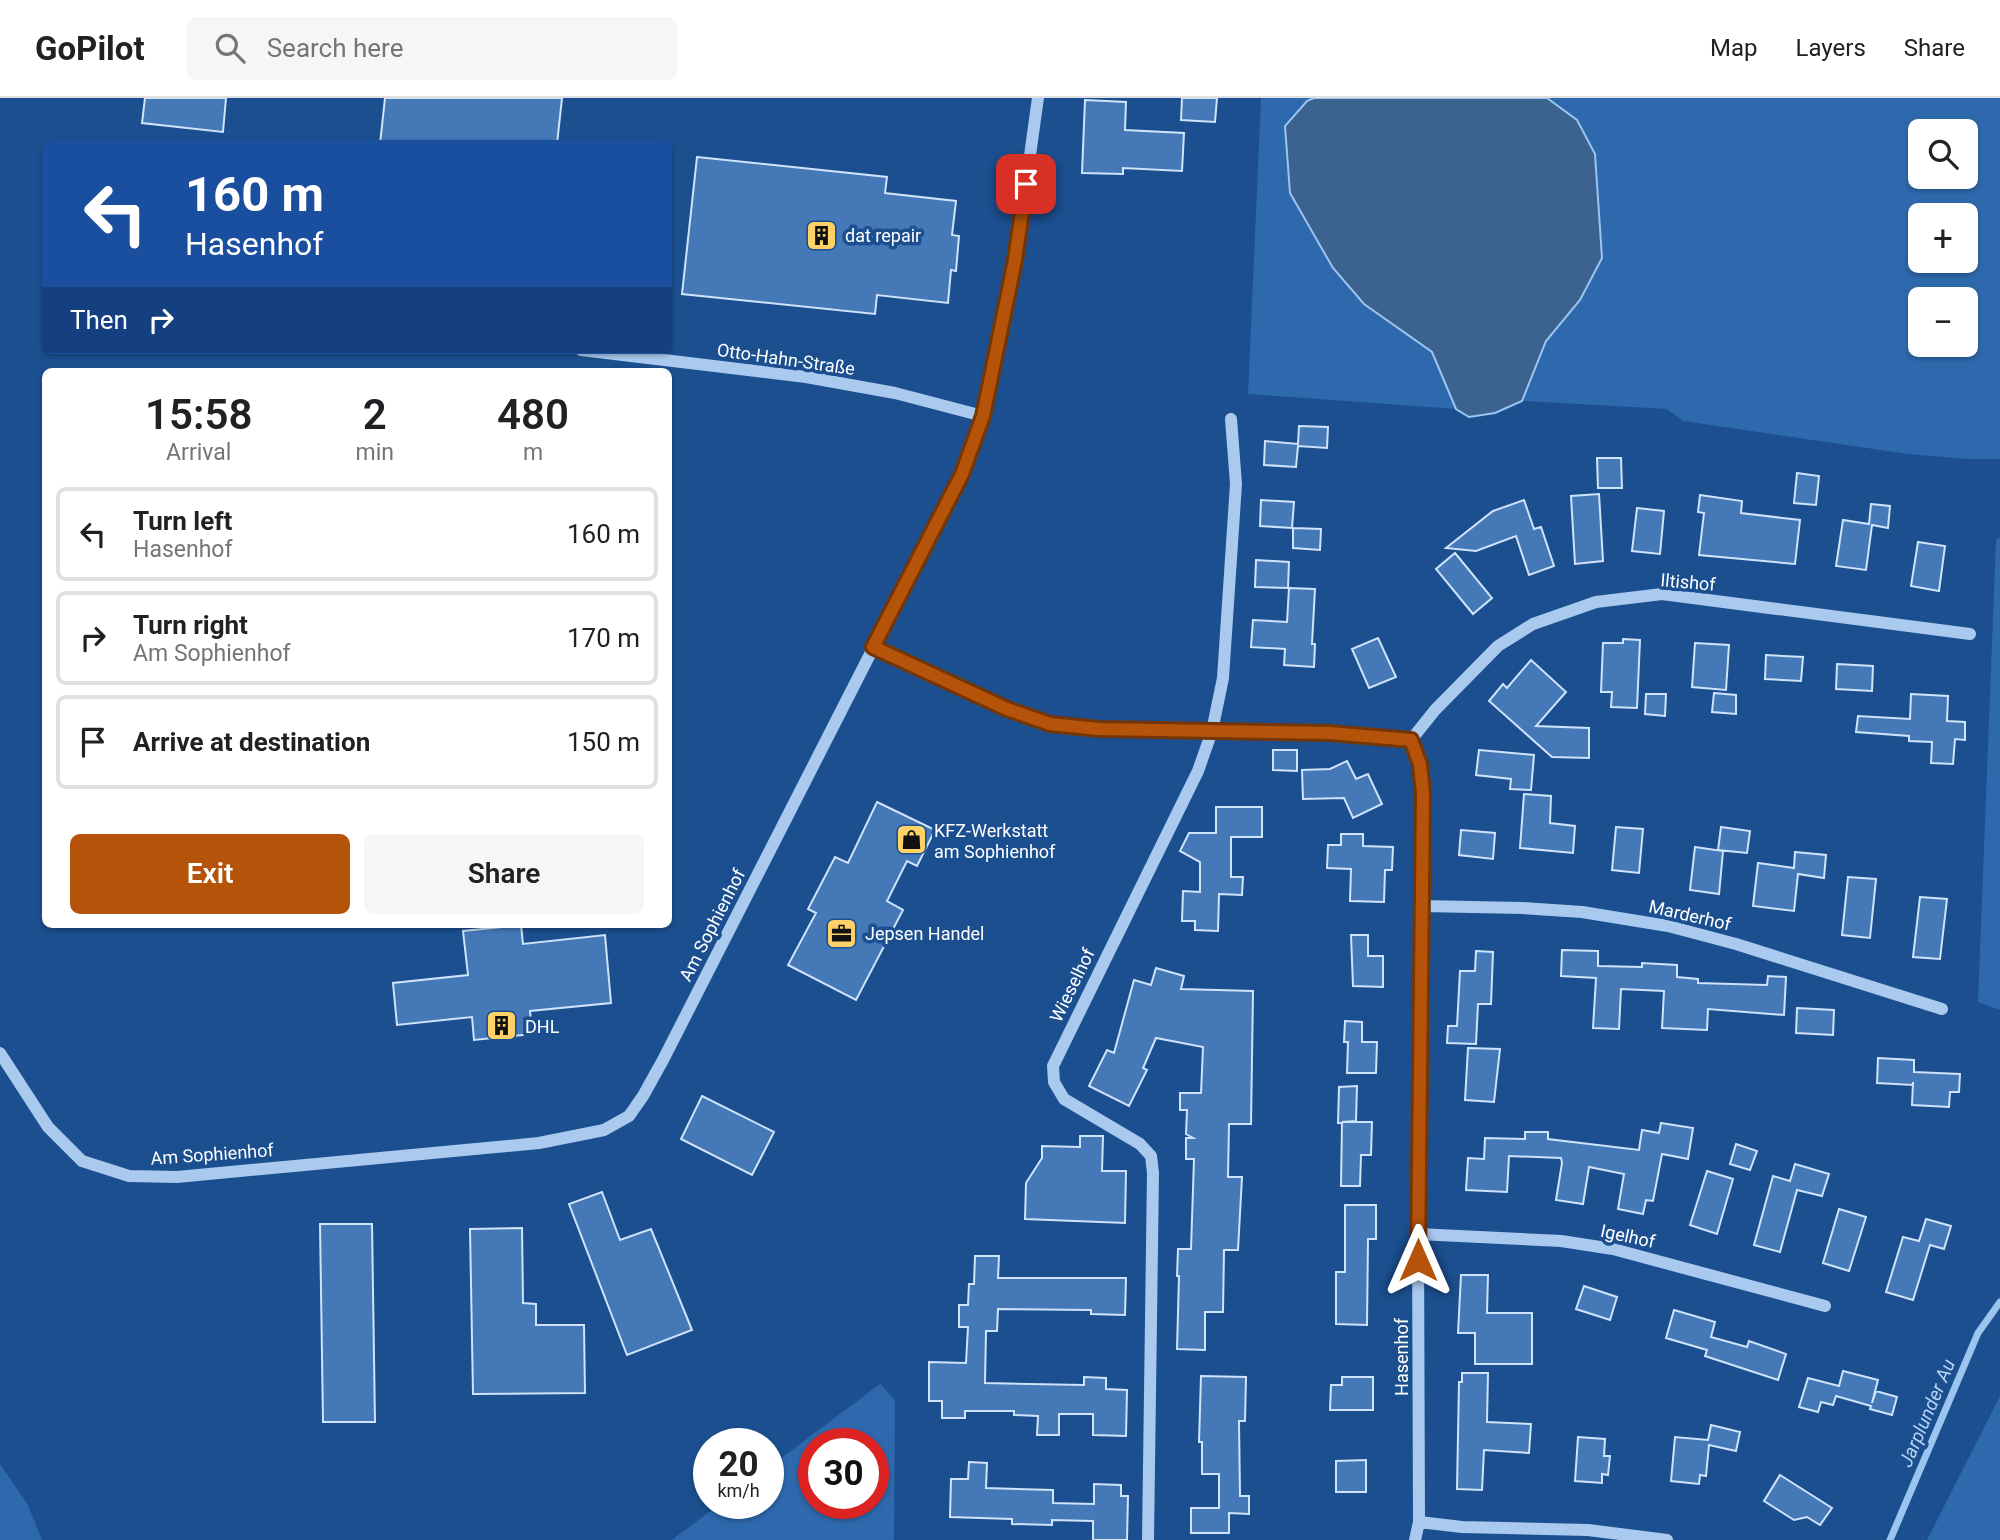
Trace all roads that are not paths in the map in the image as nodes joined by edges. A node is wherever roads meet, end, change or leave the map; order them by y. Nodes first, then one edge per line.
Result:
1 (1038, 98) edge
2 (614, 354) edge
3 (983, 416) junction
4 (1231, 419) dead end
5 (1970, 634) dead end
6 (873, 647) junction
7 (1212, 731) junction
8 (1411, 740) junction
9 (1422, 906) junction
10 (1942, 1009) dead end
11 (0, 1054) edge
12 (1418, 1234) junction
13 (1825, 1306) dead end
14 (1419, 1522) junction
15 (1148, 1540) edge
16 (1415, 1540) edge
17 (1667, 1540) edge

1 - 3 street, Am Sophienhof
2 - 3 street, Otto-Hahn-Straße
3 - 6 street, Am Sophienhof
4 - 7 street, Wieselhof
5 - 8 street, Iltishof
6 - 7 street
6 - 11 street, Am Sophienhof
7 - 8 street
7 - 15 street, Wieselhof
8 - 9 street, Hasenhof
9 - 10 street, Marderhof
9 - 12 street, Hasenhof
12 - 13 street, Igelhof
12 - 14 street, Hasenhof
14 - 16 street, Hasenhof
14 - 17 street

